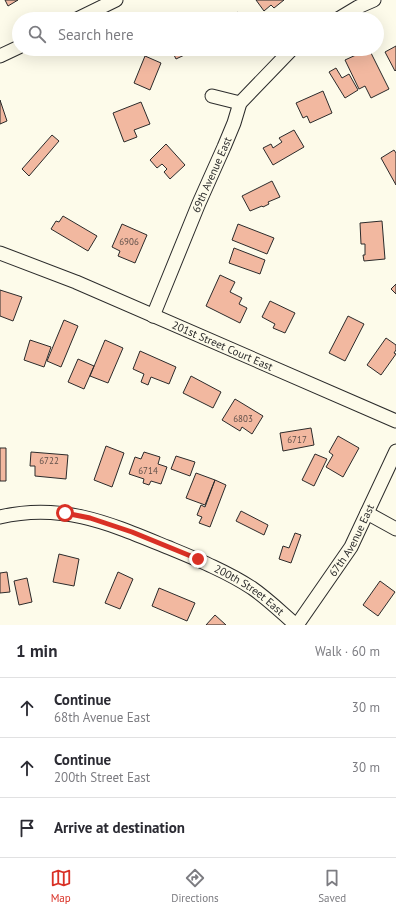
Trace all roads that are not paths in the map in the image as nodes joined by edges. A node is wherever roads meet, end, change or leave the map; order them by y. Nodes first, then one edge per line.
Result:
1 (116, 0) edge
2 (374, 0) edge
3 (91, 12) edge
4 (351, 12) edge
5 (12, 50) edge
6 (0, 56) edge
7 (285, 56) edge
8 (212, 96) dead end
9 (240, 104) junction
10 (0, 253) edge
11 (153, 316) junction
12 (396, 421) edge
13 (396, 451) edge
14 (367, 513) junction
15 (0, 517) edge
16 (396, 529) edge
17 (297, 625) edge

1 - 3 street
2 - 4 street
5 - 6 street
7 - 9 street, 69th Avenue East
8 - 9 street
9 - 11 street, 69th Avenue East
10 - 11 street, 201st Street Court East
11 - 12 street, 201st Street Court East
13 - 14 street, 67th Avenue East
14 - 16 street
14 - 17 street, 67th Avenue East
15 - 17 street, 200th Street East

